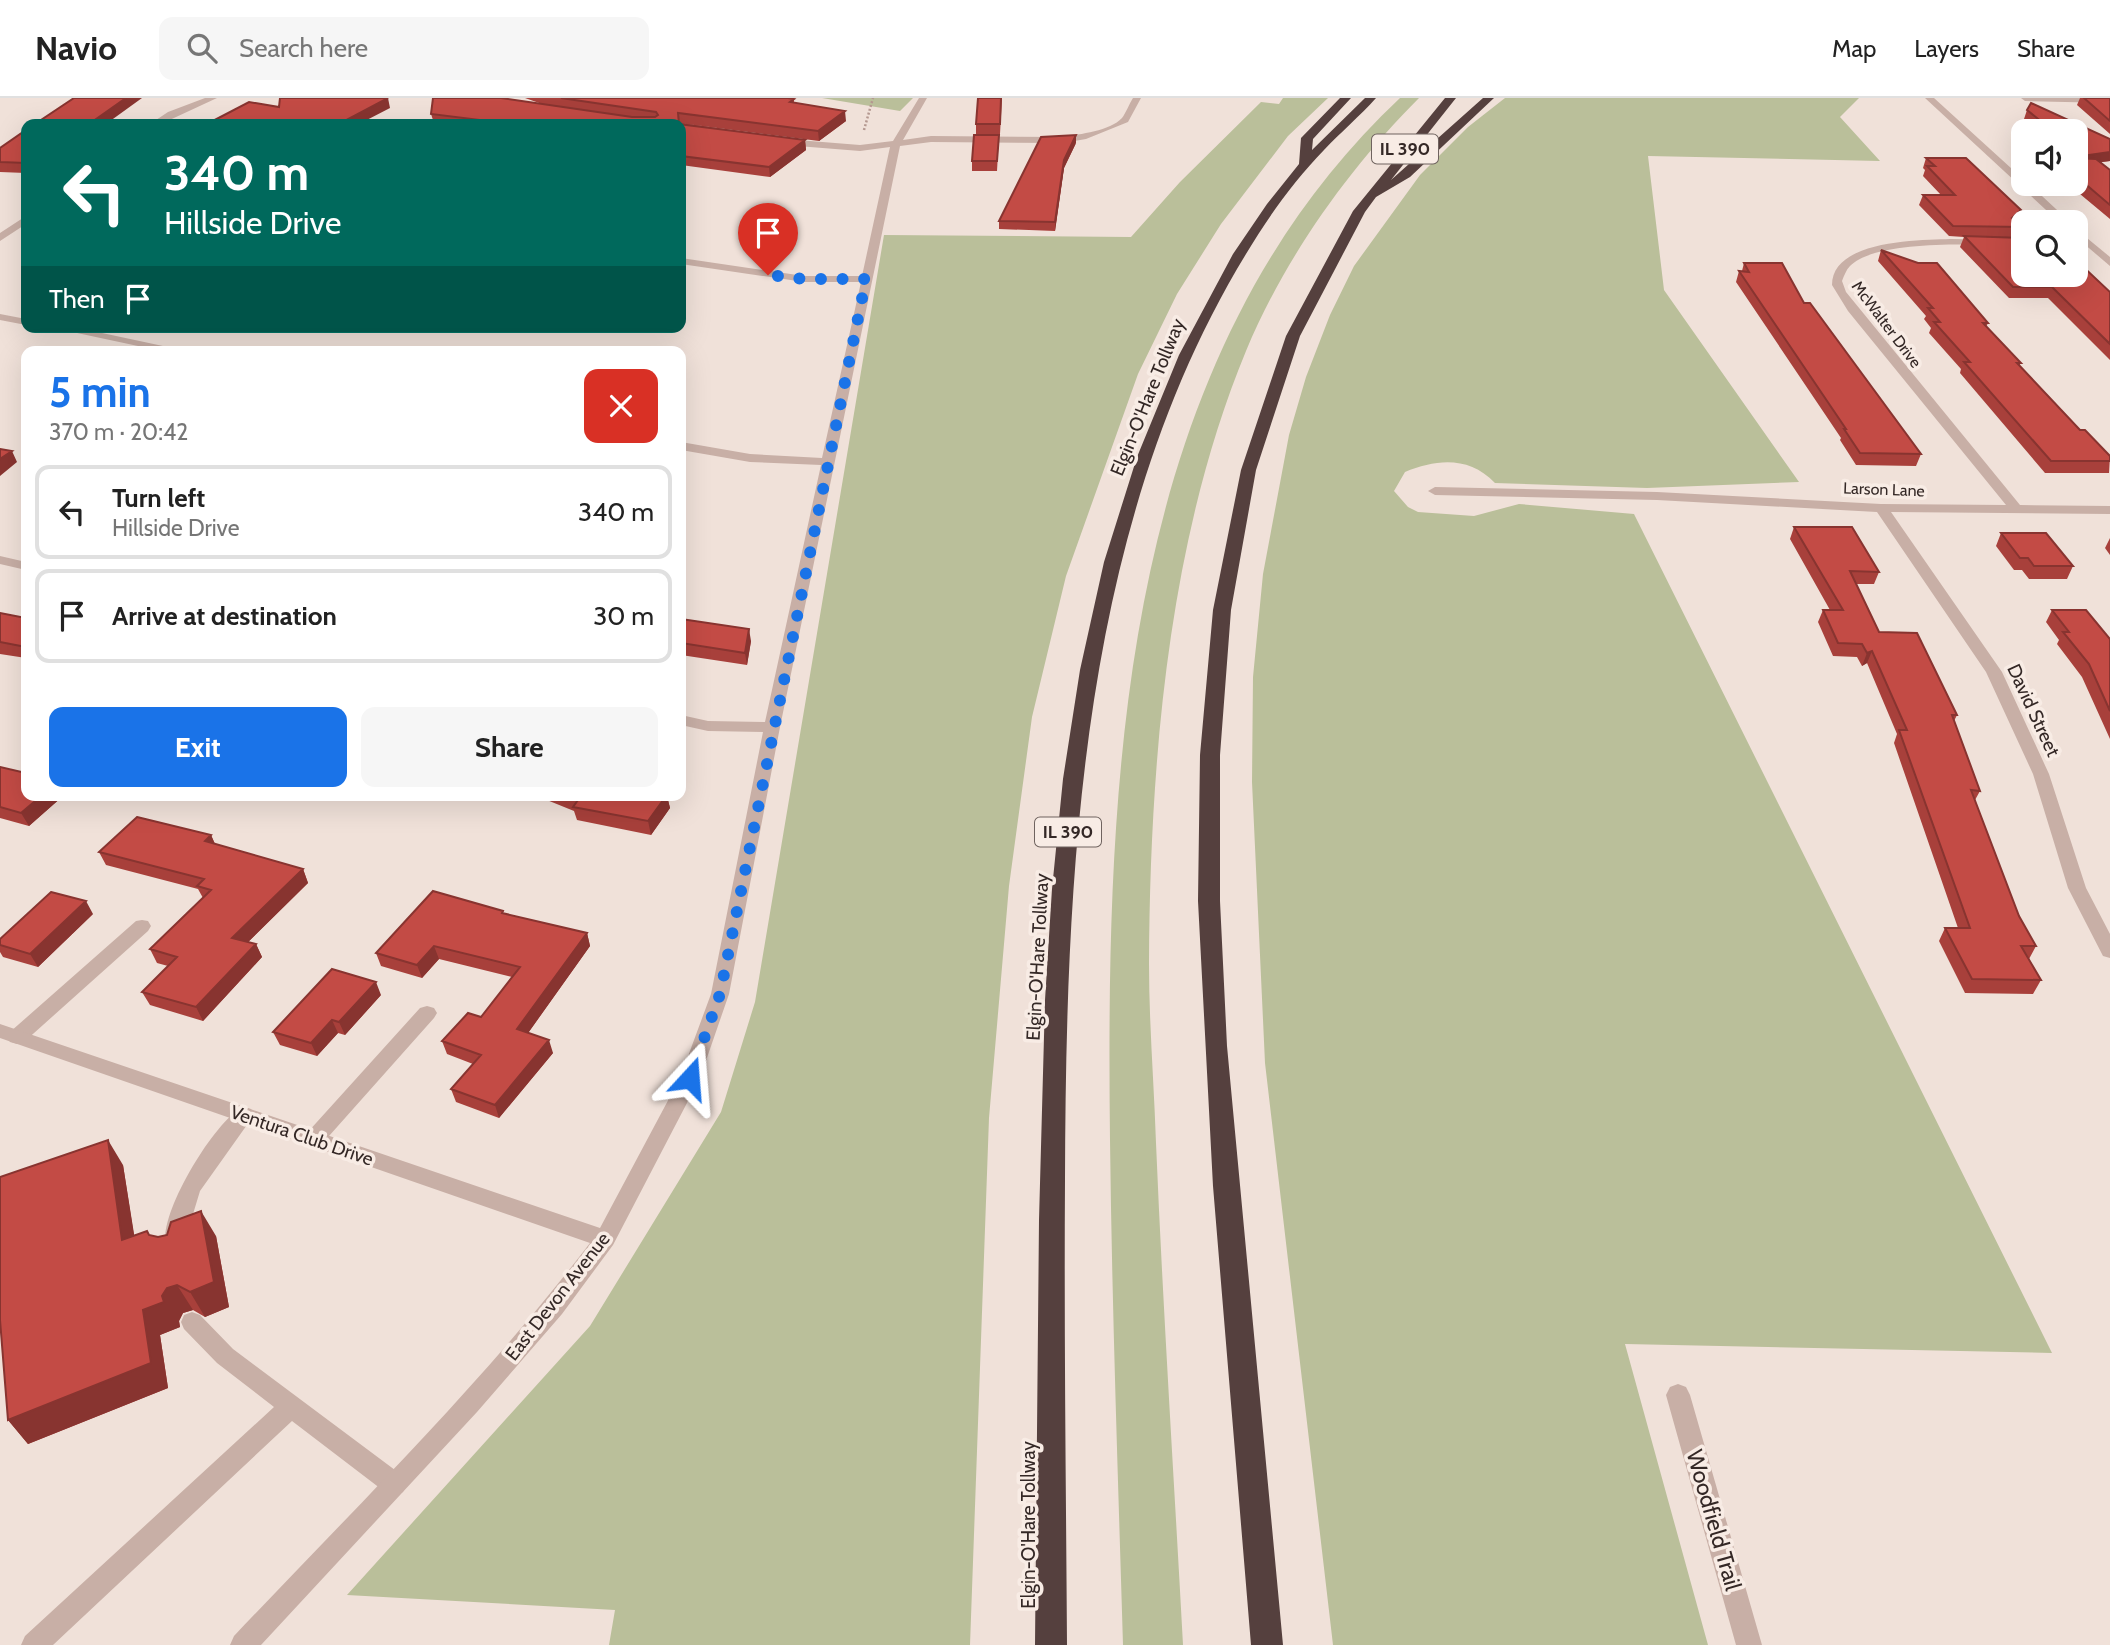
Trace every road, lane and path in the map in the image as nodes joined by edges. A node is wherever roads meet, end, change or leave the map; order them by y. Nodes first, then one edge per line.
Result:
1 (213, 98) edge
2 (873, 98) edge
3 (923, 98) edge
4 (1137, 98) edge
5 (1346, 98) edge
6 (1371, 98) edge
7 (1451, 98) edge
8 (1489, 98) edge
9 (1929, 98) edge
10 (2025, 98) edge
11 (2110, 100) edge
12 (163, 119) edge
13 (777, 141) edge
14 (895, 145) junction
15 (860, 148) junction
16 (1305, 164) junction
17 (1363, 203) junction
18 (2052, 210) edge
19 (21, 223) edge
20 (0, 239) edge
21 (2011, 243) edge
22 (2088, 243) edge
23 (686, 262) edge
24 (2110, 263) edge
25 (866, 279) junction
26 (0, 317) edge
27 (21, 321) edge
28 (86, 333) edge
29 (153, 346) edge
30 (686, 447) edge
31 (828, 462) junction
32 (1435, 491) dead end
33 (1881, 508) junction
34 (2015, 508) junction
35 (2110, 510) edge
36 (0, 560) edge
37 (21, 565) edge
38 (686, 721) edge
39 (772, 727) junction
40 (142, 926) dead end
41 (2110, 951) edge
42 (428, 1013) dead end
43 (9, 1034) edge
44 (244, 1115) junction
45 (314, 1139) junction
46 (605, 1239) junction
47 (174, 1251) edge
48 (192, 1322) edge
49 (1678, 1395) dead end
50 (292, 1406) junction
51 (394, 1484) junction
52 (34, 1645) edge
53 (243, 1645) edge
54 (1051, 1645) edge
55 (1267, 1645) edge
56 (1749, 1645) edge

1 - 12 street
2 - 15 path
3 - 14 street, East Devon Avenue
4 - 14 street
5 - 16 highway
6 - 16 highway, Elgin-O'Hare Tollway / IL 390
7 - 17 highway, IL 390
8 - 17 highway
9 - 18 street
10 - 11 street
13 - 15 street
14 - 15 street
14 - 25 street, East Devon Avenue
16 - 54 highway, Elgin-O'Hare Tollway / IL 390
17 - 55 highway, IL 390
19 - 20 street
21 - 34 street, McWalter Drive
22 - 24 street
23 - 25 street
25 - 31 street, East Devon Avenue
26 - 27 street
28 - 29 street
30 - 31 street
31 - 39 street, East Devon Avenue
32 - 33 street, Larson Lane
33 - 34 street, Larson Lane
33 - 41 street, David Street
34 - 35 street, Larson Lane
36 - 37 street
38 - 39 street
39 - 46 street, East Devon Avenue
40 - 43 street
42 - 45 street
43 - 44 street, Ventura Club Drive
44 - 45 street, Ventura Club Drive
44 - 47 street
45 - 46 street, Ventura Club Drive
46 - 51 street, East Devon Avenue
48 - 50 street
49 - 56 street, Woodfield Trail
50 - 51 street
50 - 52 street
51 - 53 street, East Devon Avenue

